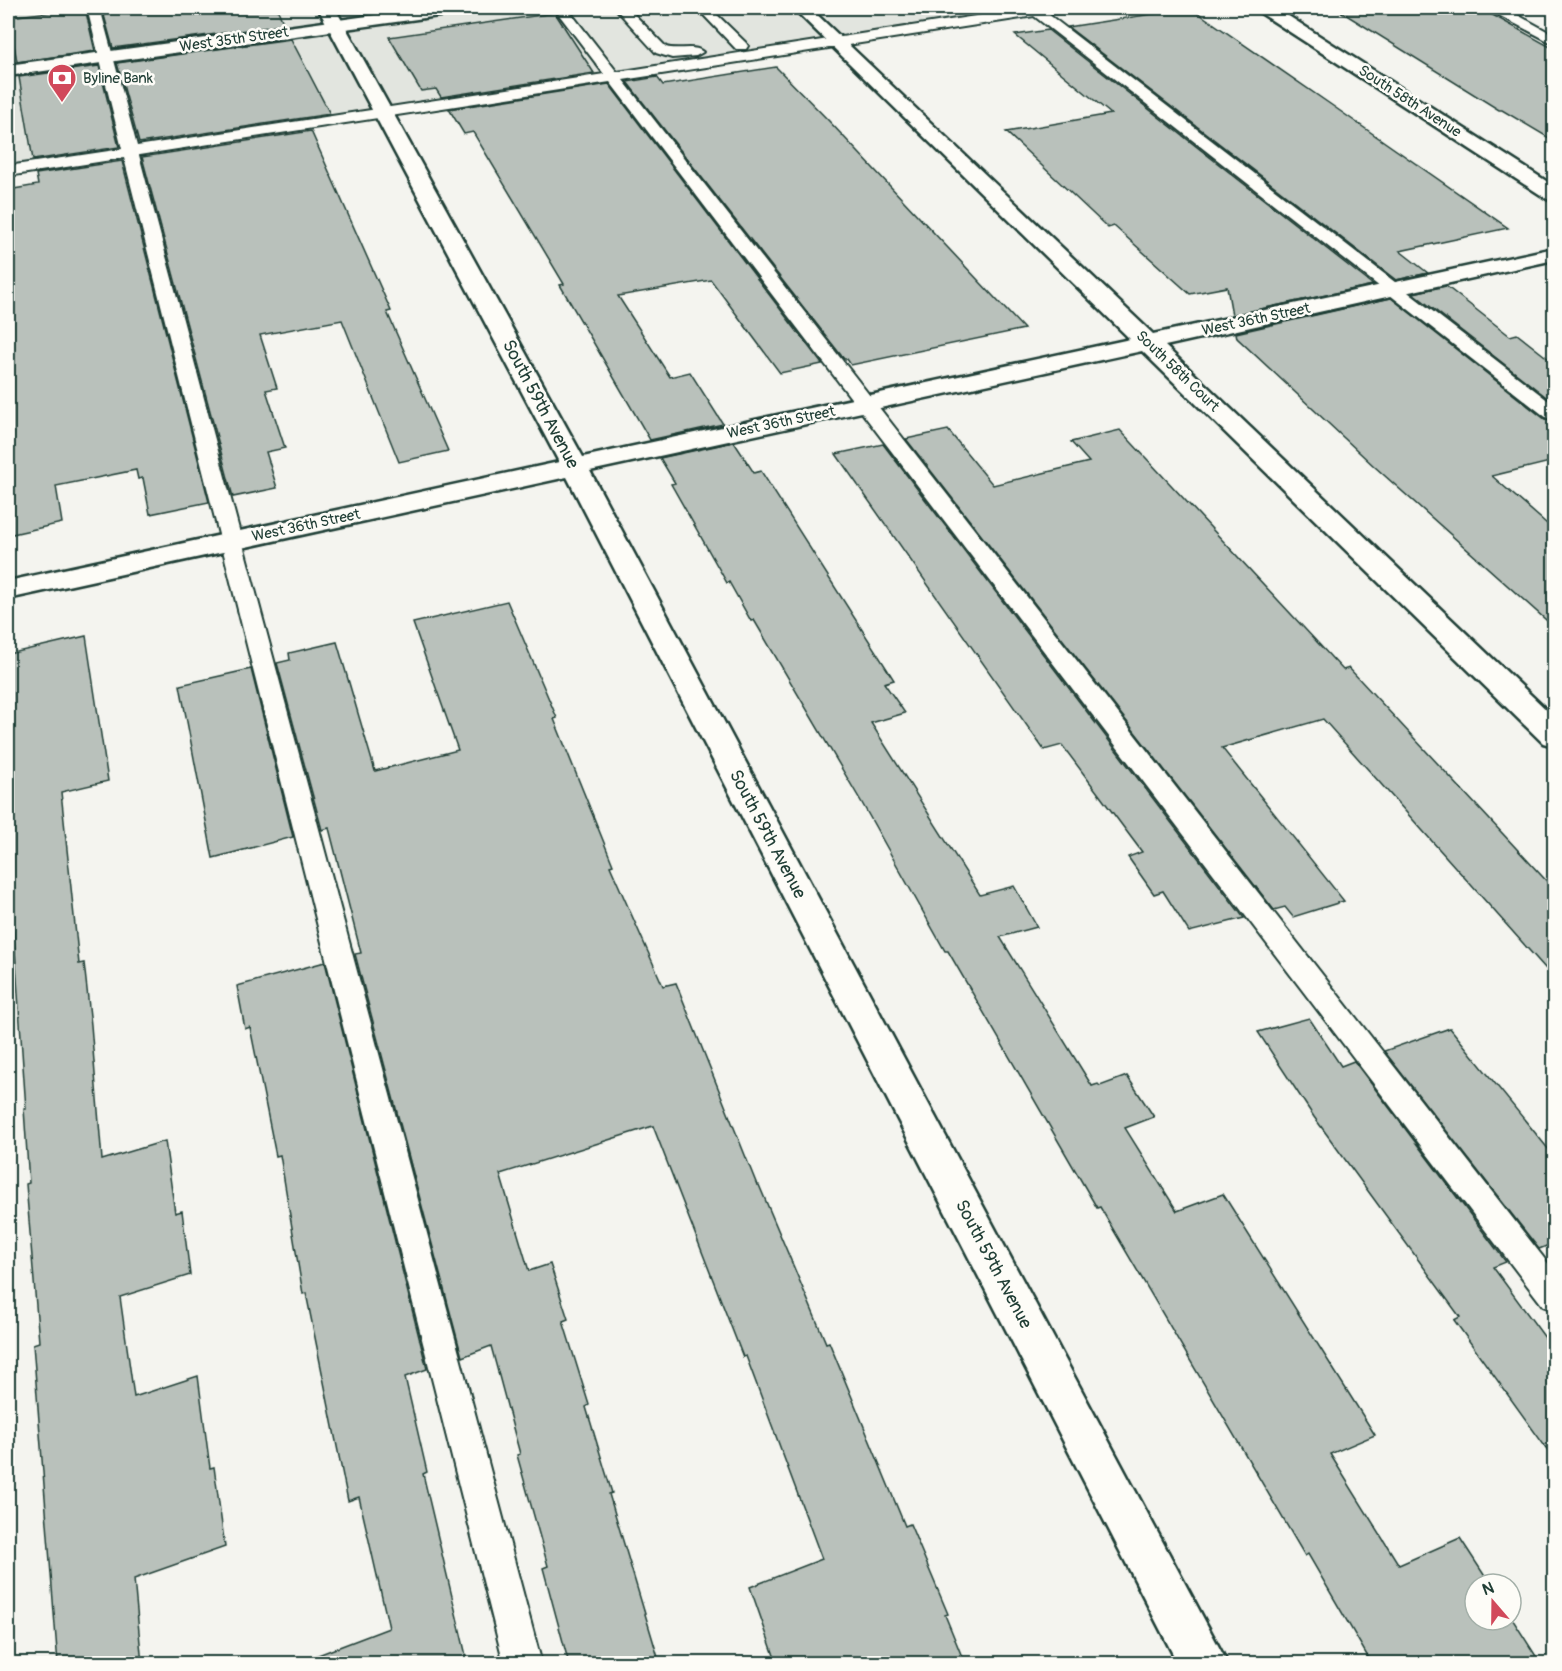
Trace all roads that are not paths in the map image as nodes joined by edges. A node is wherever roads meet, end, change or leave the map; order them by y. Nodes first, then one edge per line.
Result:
1 (93, 8) edge
2 (460, 8) edge
3 (560, 8) edge
4 (621, 8) edge
5 (703, 8) edge
6 (801, 8) edge
7 (1060, 8) edge
8 (1265, 8) edge
9 (1496, 8) edge
10 (1034, 9) edge
11 (411, 11) edge
12 (331, 16) edge
13 (1554, 40) edge
14 (837, 42) junction
15 (105, 57) junction
16 (8, 71) edge
17 (614, 77) junction
18 (383, 113) junction
19 (130, 152) junction
20 (8, 171) edge
21 (1554, 195) edge
22 (1554, 254) edge
23 (1394, 289) junction
24 (1149, 343) junction
25 (866, 404) junction
26 (1554, 414) edge
27 (575, 467) junction
28 (231, 542) junction
29 (8, 590) edge
30 (1554, 735) edge
31 (1554, 1295) edge
32 (524, 1664) edge
33 (1204, 1664) edge

1 - 15 lane
2 - 11 street, West 35th Street
3 - 17 lane
4 - 5 lane
6 - 14 street, South 58th Court
7 - 10 lane
8 - 21 street, South 58th Avenue
9 - 13 lane
10 - 14 lane
10 - 23 lane
11 - 12 street, West 35th Street
12 - 15 street, West 35th Street
12 - 18 street, South 59th Avenue
14 - 17 lane
14 - 24 street, South 58th Court
15 - 16 street, West 35th Street
15 - 19 lane
17 - 18 lane
17 - 25 lane
18 - 19 lane
18 - 27 street, South 59th Avenue
19 - 20 lane
19 - 28 lane
22 - 23 street, West 36th Street
23 - 24 street, West 36th Street
23 - 26 lane
24 - 25 street, West 36th Street
24 - 30 street, South 58th Court
25 - 27 street, West 36th Street
25 - 31 lane
27 - 28 street, West 36th Street
27 - 33 street, South 59th Avenue
28 - 29 street, West 36th Street
28 - 32 lane

